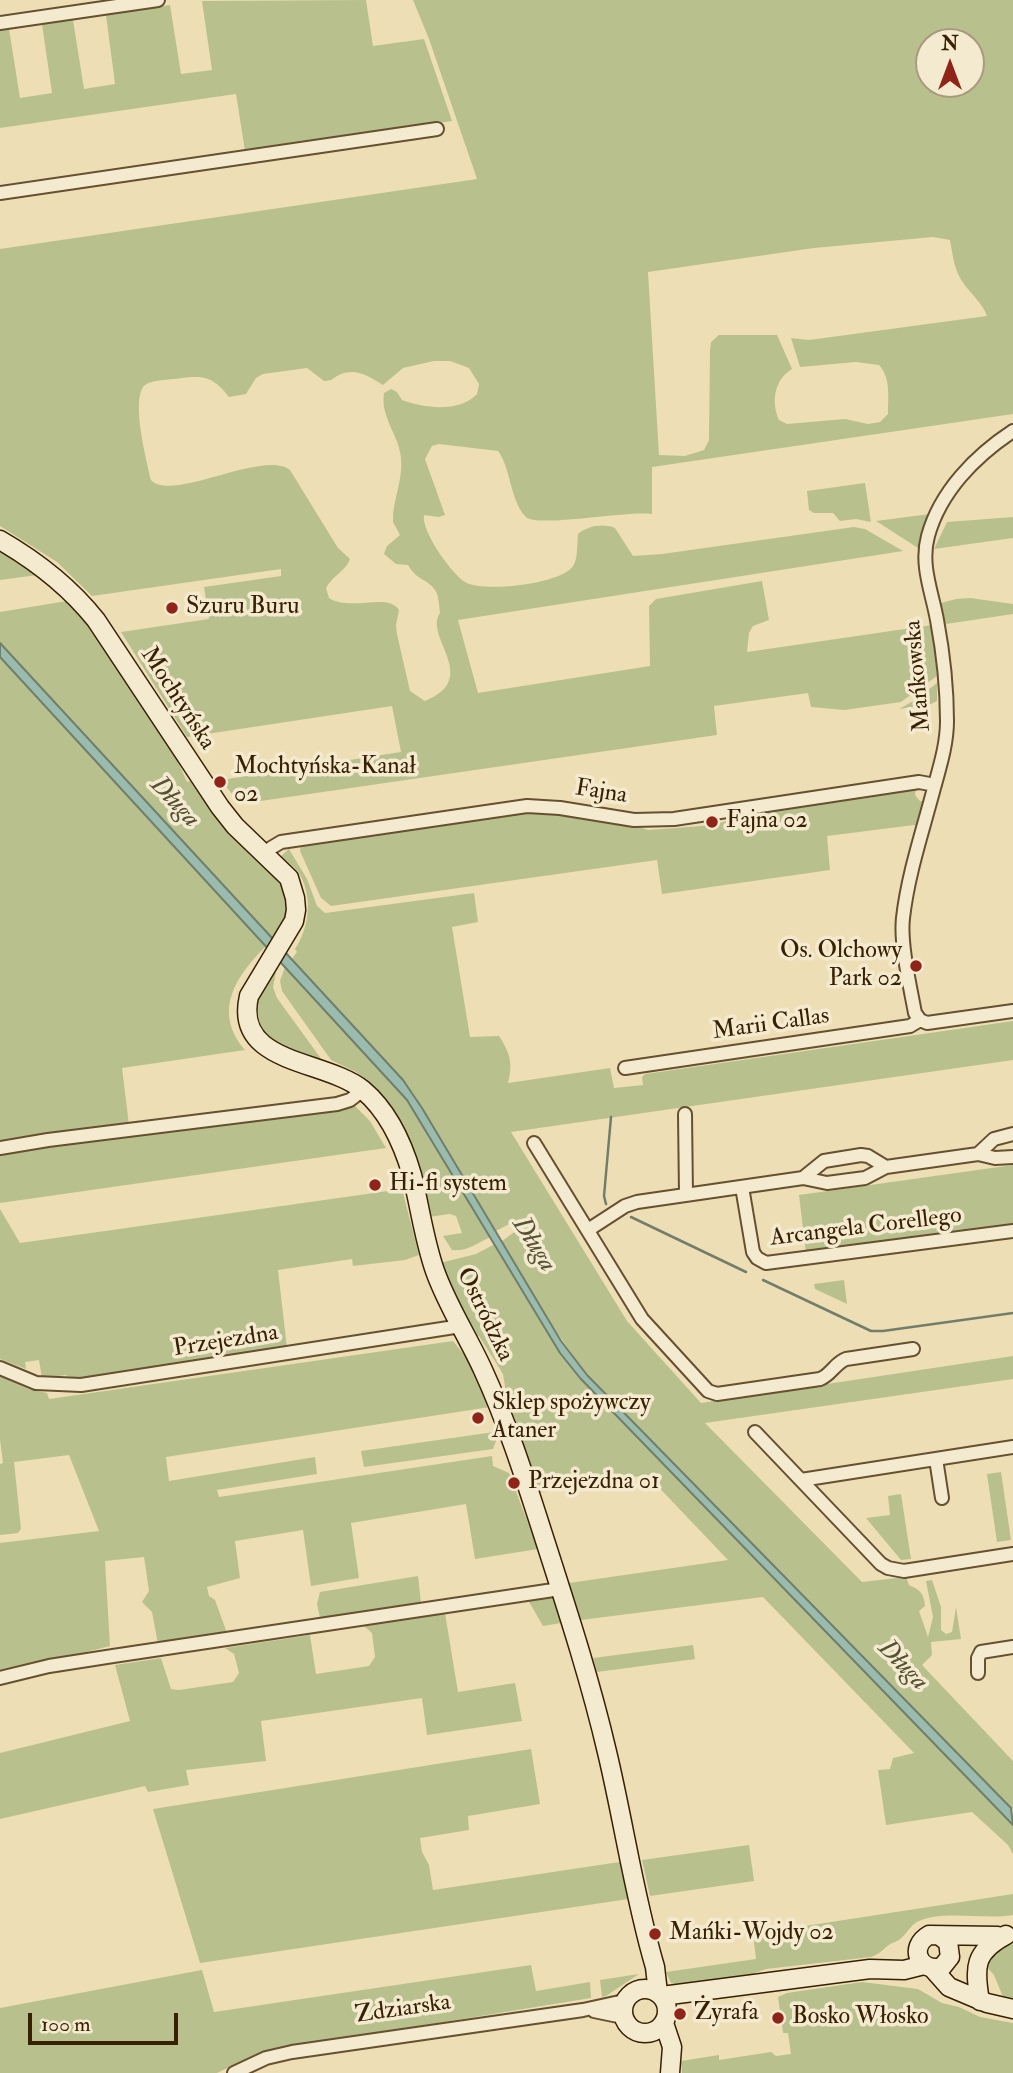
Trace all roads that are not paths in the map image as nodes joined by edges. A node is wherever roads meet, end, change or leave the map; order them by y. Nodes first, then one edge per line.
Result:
1 (158, 0) edge
2 (0, 23) edge
3 (437, 129) dead end
4 (0, 193) edge
5 (1013, 431) edge
6 (0, 540) edge
7 (935, 785) junction
8 (265, 855) junction
9 (282, 940) joint
10 (1013, 1011) edge
11 (923, 1021) junction
12 (625, 1068) dead end
13 (363, 1090) junction
14 (685, 1114) dead end
15 (1013, 1134) edge
16 (534, 1143) dead end
17 (0, 1149) edge
18 (978, 1154) junction
19 (1013, 1157) edge
20 (886, 1167) junction
21 (803, 1178) junction
22 (742, 1187) junction
23 (686, 1195) junction
24 (588, 1230) junction
25 (1013, 1231) edge
26 (461, 1326) junction
27 (914, 1349) dead end
28 (0, 1367) edge
29 (755, 1432) dead end
30 (1013, 1447) edge
31 (936, 1459) junction
32 (801, 1480) junction
33 (942, 1498) dead end
34 (1013, 1553) edge
35 (560, 1589) junction
36 (1013, 1647) edge
37 (978, 1673) dead end
38 (0, 1678) edge
39 (1007, 1934) edge
40 (940, 1936) junction
41 (918, 1946) junction
42 (939, 1963) junction
43 (870, 1969) junction
44 (904, 1970) junction
45 (945, 1984) junction
46 (977, 1999) junction
47 (657, 2007) junction
48 (624, 2009) junction
49 (1013, 2009) edge
50 (670, 2071) edge
51 (234, 2073) edge

1 - 2 street
3 - 4 street
5 - 7 street, Mańkowska
6 - 8 street, Mochtyńska
7 - 8 street, Fajna
7 - 11 street, Mańkowska
8 - 9 street, Mochtyńska
9 - 13 street, Ostródzka
10 - 11 street, Marii Callas
11 - 12 street, Marii Callas
13 - 17 street
13 - 26 street, Ostródzka
14 - 23 street
15 - 18 street
16 - 24 street
18 - 19 street
18 - 20 street
20 - 21 street
20 - 21 street
21 - 22 street
22 - 23 street
22 - 25 street, Arcangela Corellego
23 - 24 street
24 - 27 street
26 - 28 street, Przejezdna
26 - 35 street, Ostródzka
29 - 32 street
30 - 31 street
31 - 32 street
31 - 33 street
32 - 34 street
35 - 38 street
35 - 47 street, Ostródzka
36 - 37 street
39 - 40 street
39 - 42 street
39 - 46 street
40 - 41 street
40 - 42 street
41 - 42 street
41 - 43 street
42 - 44 street
42 - 45 street
42 - 46 street
43 - 44 street
43 - 47 street
44 - 45 street
45 - 46 street
46 - 49 street
47 - 48 street
47 - 48 street
47 - 50 street
48 - 51 street, Zdziarska

